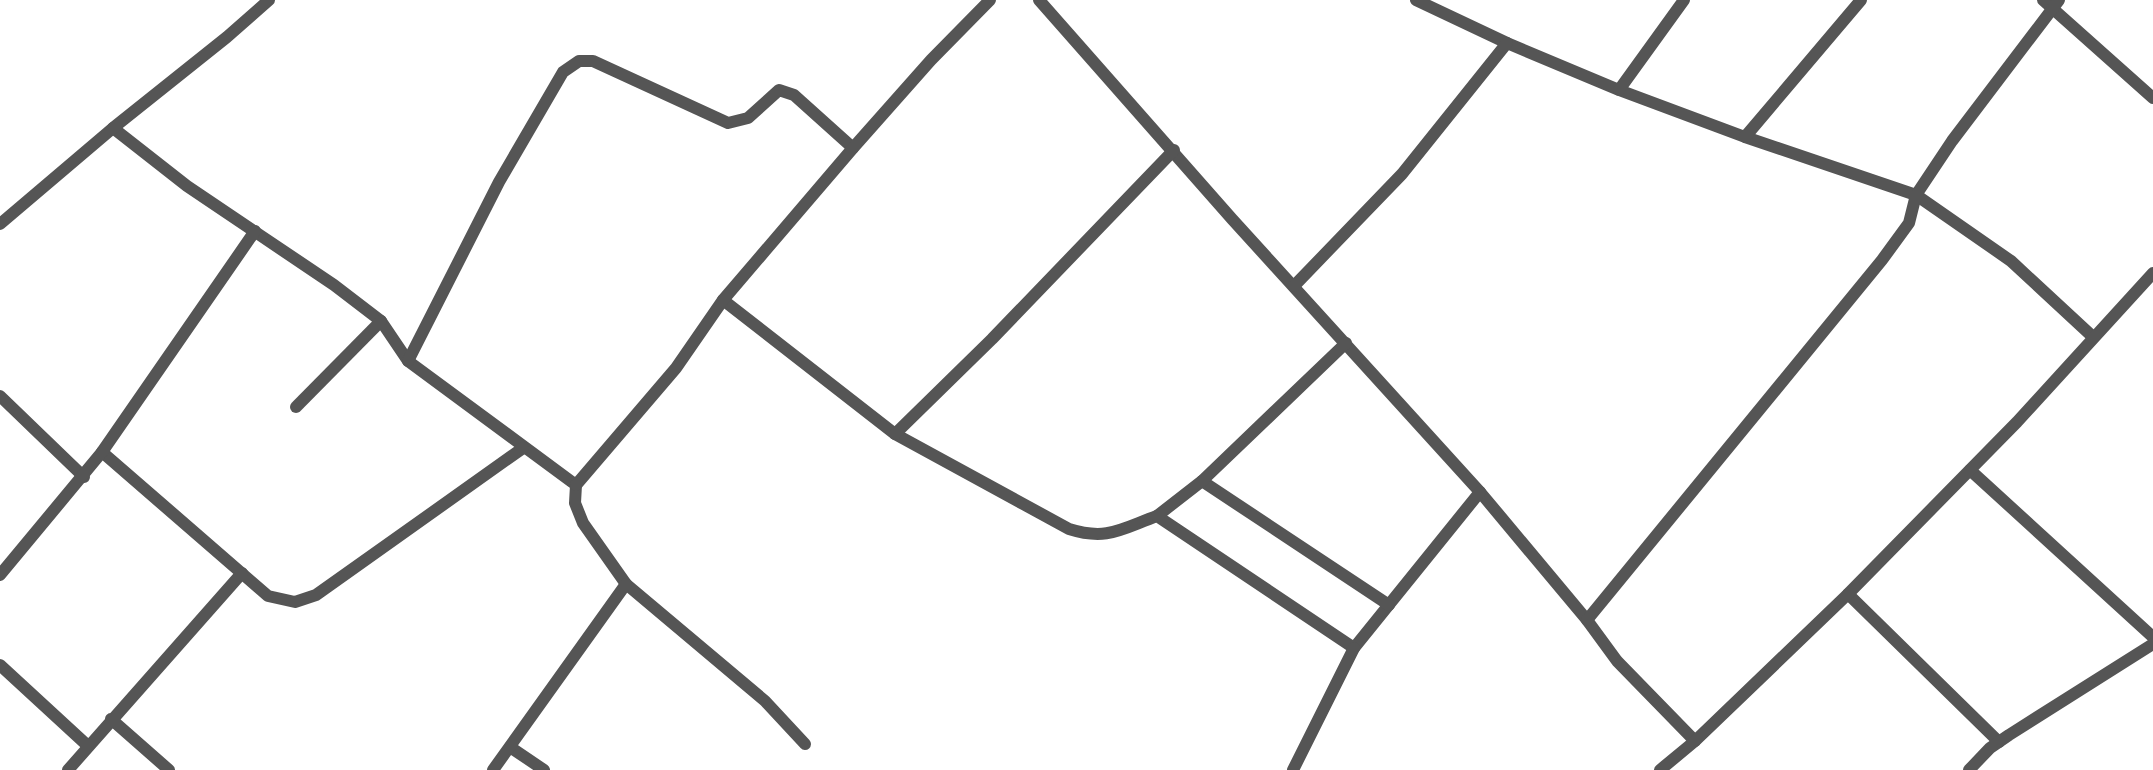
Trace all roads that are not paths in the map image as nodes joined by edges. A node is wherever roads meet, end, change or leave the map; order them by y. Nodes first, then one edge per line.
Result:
1 (270, 0) edge
2 (990, 0) edge
3 (1039, 0) edge
4 (1416, 0) edge
5 (1684, 0) edge
6 (1862, 0) edge
7 (1434, 3) edge
8 (2051, 3) edge
9 (1508, 43) junction
10 (1620, 90) junction
11 (2153, 98) edge
12 (113, 128) junction
13 (1745, 137) junction
14 (853, 148) junction
15 (1174, 150) junction
16 (1916, 195) junction
17 (0, 224) edge
18 (255, 231) junction
19 (2153, 273) edge
20 (1294, 286) junction
21 (723, 300) junction
22 (381, 321) junction
23 (2093, 337) junction
24 (1346, 343) junction
25 (408, 361) junction
26 (0, 396) edge
27 (296, 407) dead end
28 (894, 434) junction
29 (523, 448) junction
30 (102, 452) junction
31 (1970, 470) junction
32 (84, 477) junction
33 (1202, 481) junction
34 (576, 485) junction
35 (1480, 492) junction
36 (1157, 516) junction
37 (242, 573) junction
38 (0, 575) edge
39 (626, 584) junction
40 (1848, 594) junction
41 (1389, 605) junction
42 (1587, 620) junction
43 (2153, 637) edge
44 (2153, 644) edge
45 (1354, 648) junction
46 (0, 665) edge
47 (111, 719) junction
48 (1695, 741) junction
49 (1999, 742) junction
50 (805, 744) dead end
51 (88, 746) junction
52 (510, 747) junction
53 (68, 770) edge
54 (169, 770) edge
55 (493, 770) edge
56 (544, 770) edge
57 (1293, 770) edge
58 (1660, 770) edge
59 (1968, 770) edge

1 - 12 street
2 - 14 street
3 - 15 street
4 - 7 street
5 - 10 street
6 - 13 street
7 - 9 street
8 - 11 street
8 - 16 street
9 - 10 street
9 - 20 street
10 - 13 street
12 - 17 street
12 - 18 street
13 - 16 street
14 - 21 street
14 - 25 street
15 - 20 street
15 - 28 street
16 - 23 street
16 - 42 street
18 - 22 street
18 - 30 street
19 - 23 street
20 - 24 street
21 - 28 street
21 - 34 street
22 - 25 street
22 - 27 street
23 - 31 street
24 - 33 street
24 - 35 street
25 - 29 street
26 - 32 street
28 - 36 street
29 - 34 street
29 - 37 street
30 - 32 street
30 - 37 street
31 - 40 street
31 - 43 street
32 - 38 street
33 - 36 street
33 - 41 street
34 - 39 street
35 - 41 street
35 - 42 street
36 - 45 street
37 - 47 street
39 - 50 street
39 - 52 street
40 - 48 street
40 - 49 street
41 - 45 street
42 - 48 street
44 - 49 street
45 - 57 street
46 - 51 street
47 - 51 street
47 - 54 street
48 - 58 street
49 - 59 street
51 - 53 street
52 - 55 street
52 - 56 street

